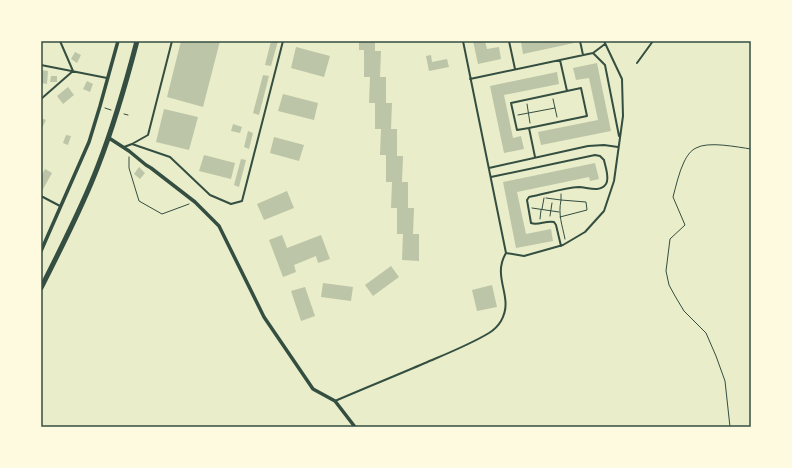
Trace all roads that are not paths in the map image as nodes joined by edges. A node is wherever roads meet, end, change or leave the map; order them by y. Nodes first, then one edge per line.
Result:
1 (60, 41) edge
2 (118, 41) edge
3 (137, 41) edge
4 (172, 41) edge
5 (283, 41) edge
6 (463, 41) edge
7 (509, 41) edge
8 (580, 41) edge
9 (653, 41) edge
10 (605, 42) edge
11 (593, 53) junction
12 (583, 55) junction
13 (560, 60) junction
14 (636, 63) dead end
15 (41, 65) edge
16 (515, 70) junction
17 (73, 71) junction
18 (108, 78) junction
19 (470, 79) junction
20 (567, 91) junction
21 (41, 99) edge
22 (530, 127) junction
23 (109, 138) junction
24 (620, 138) junction
25 (132, 144) junction
26 (123, 147) junction
27 (618, 148) junction
28 (535, 157) junction
29 (489, 168) junction
30 (491, 177) junction
31 (41, 196) edge
32 (61, 207) junction
33 (561, 246) junction
34 (41, 251) edge
35 (506, 253) junction
36 (41, 288) edge
37 (335, 401) junction
38 (355, 427) edge

1 - 17 lane
2 - 18 street
3 - 23 main road
4 - 25 lane
5 - 25 lane
6 - 19 lane
7 - 16 lane
8 - 12 lane
9 - 14 lane
10 - 11 lane
10 - 24 lane
11 - 12 lane
11 - 24 lane
12 - 13 lane
13 - 16 lane
13 - 20 lane
15 - 17 lane
16 - 19 lane
17 - 18 lane
17 - 21 lane
18 - 32 street
19 - 29 lane
20 - 22 lane
20 - 22 lane
22 - 28 lane
23 - 26 street
23 - 36 main road
24 - 27 lane
25 - 26 lane
26 - 37 street
27 - 28 lane
27 - 33 lane
28 - 29 lane
29 - 30 lane
30 - 33 lane
30 - 35 lane
31 - 32 lane
32 - 34 street
33 - 35 lane
35 - 37 lane
37 - 38 street

